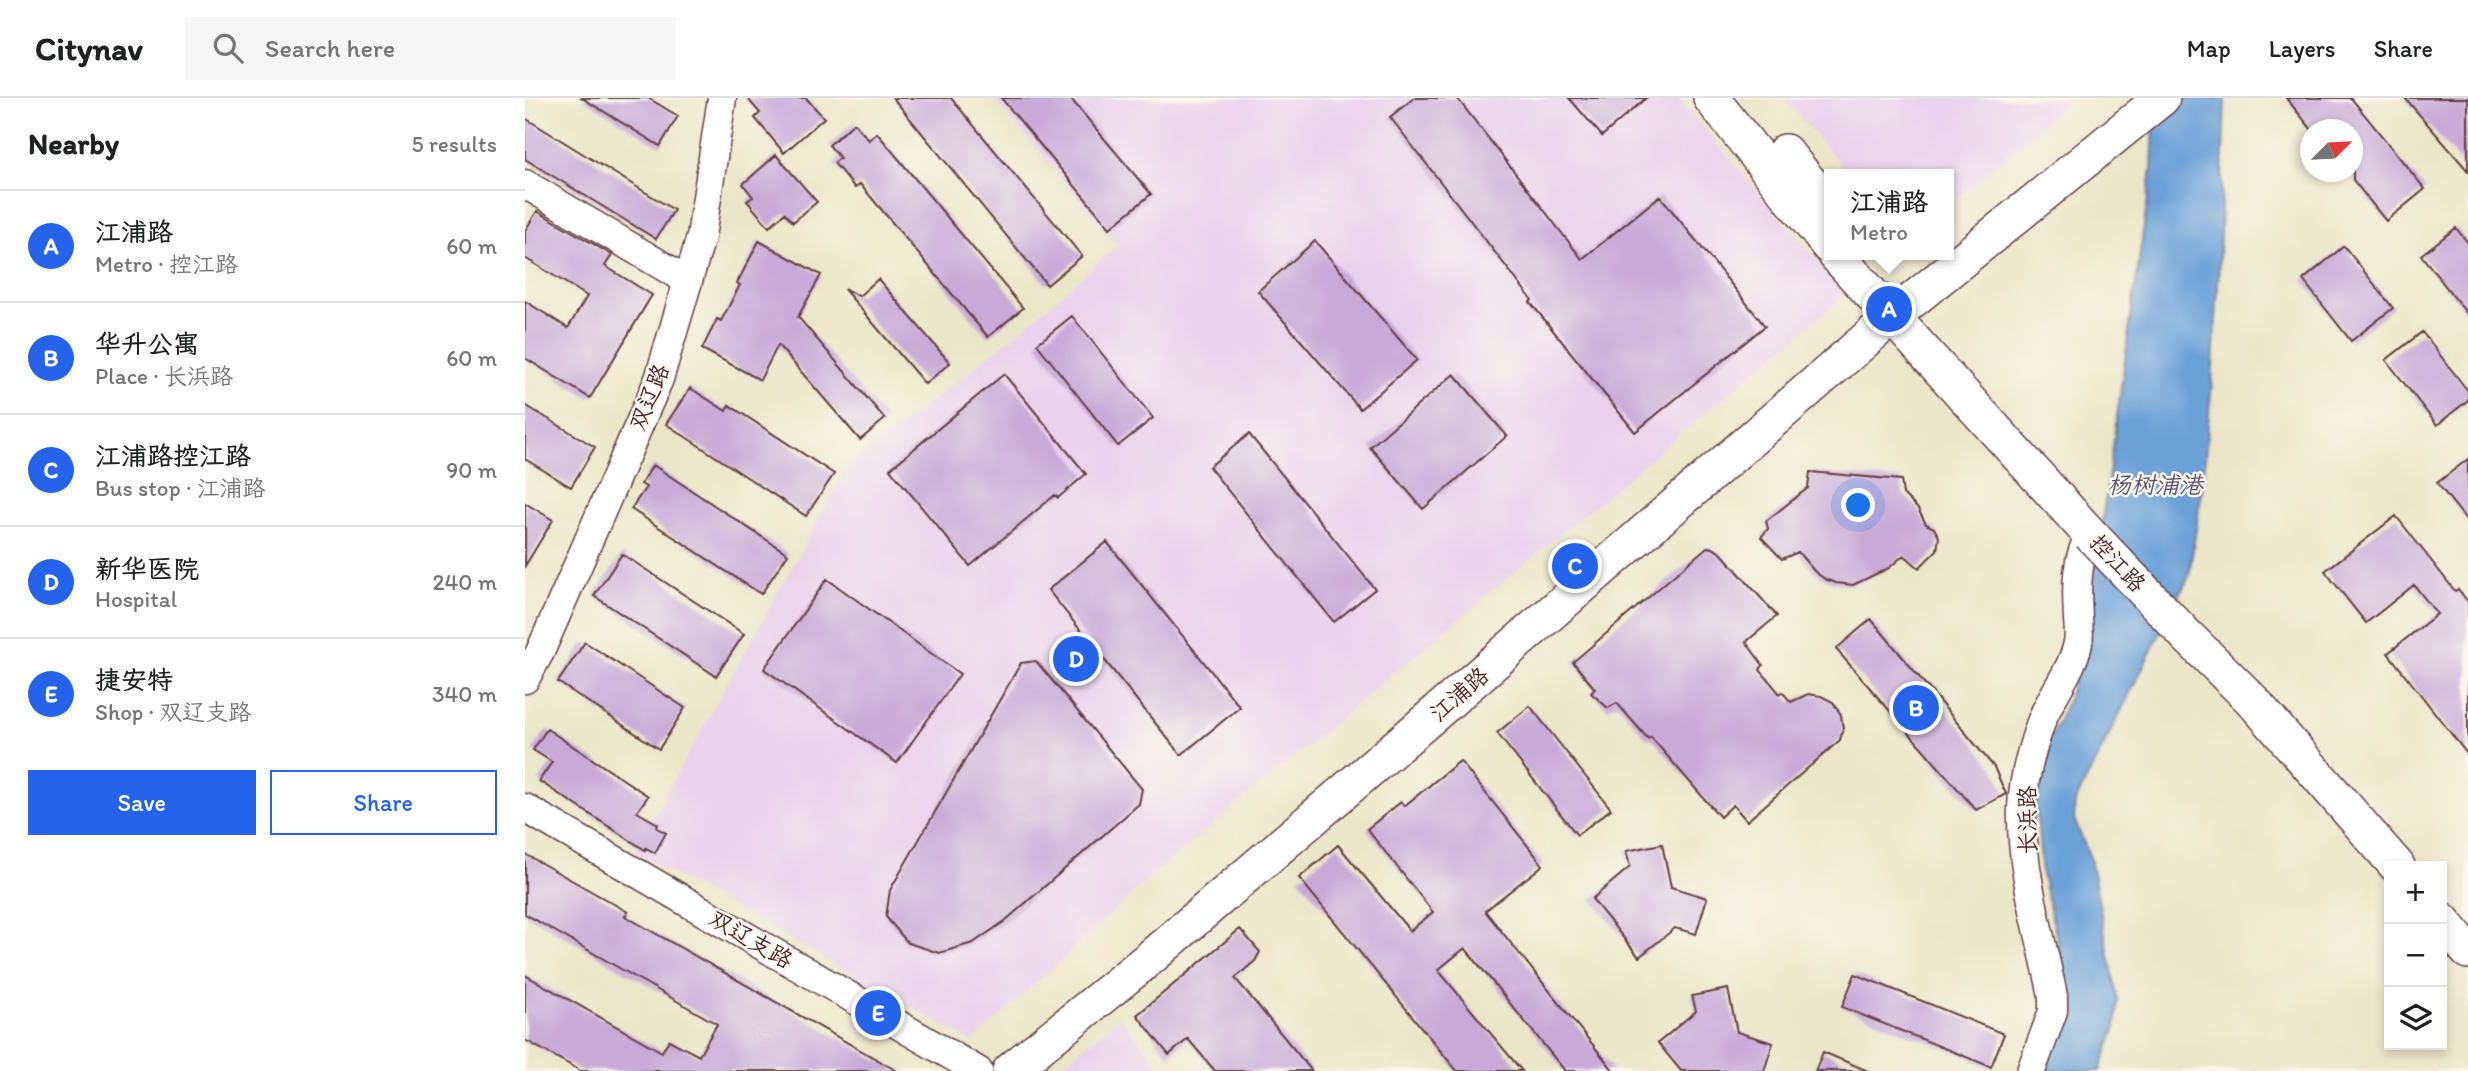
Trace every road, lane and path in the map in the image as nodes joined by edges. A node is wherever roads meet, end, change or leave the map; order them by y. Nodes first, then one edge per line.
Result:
1 (722, 98) edge
2 (1711, 98) edge
3 (1739, 98) edge
4 (2157, 102) edge
5 (525, 184) edge
6 (1824, 200) edge
7 (1824, 238) edge
8 (1842, 260) edge
9 (688, 281) junction
10 (1893, 316) junction
11 (2090, 534) junction
12 (525, 679) edge
13 (525, 808) edge
14 (2392, 861) edge
15 (2445, 924) edge
16 (2468, 951) edge
17 (978, 1071) edge
18 (1010, 1071) edge
19 (2031, 1071) edge

1 - 9 street, 双辽路
2 - 7 main road, 控江路
3 - 6 main road
4 - 10 main road, 江浦路
5 - 9 street
8 - 10 main road, 控江路
9 - 12 street, 双辽路
10 - 11 main road, 控江路
10 - 18 main road, 江浦路
11 - 14 main road, 控江路, bridge
11 - 19 street, 长浜路
13 - 17 street, 双辽支路
15 - 16 main road

